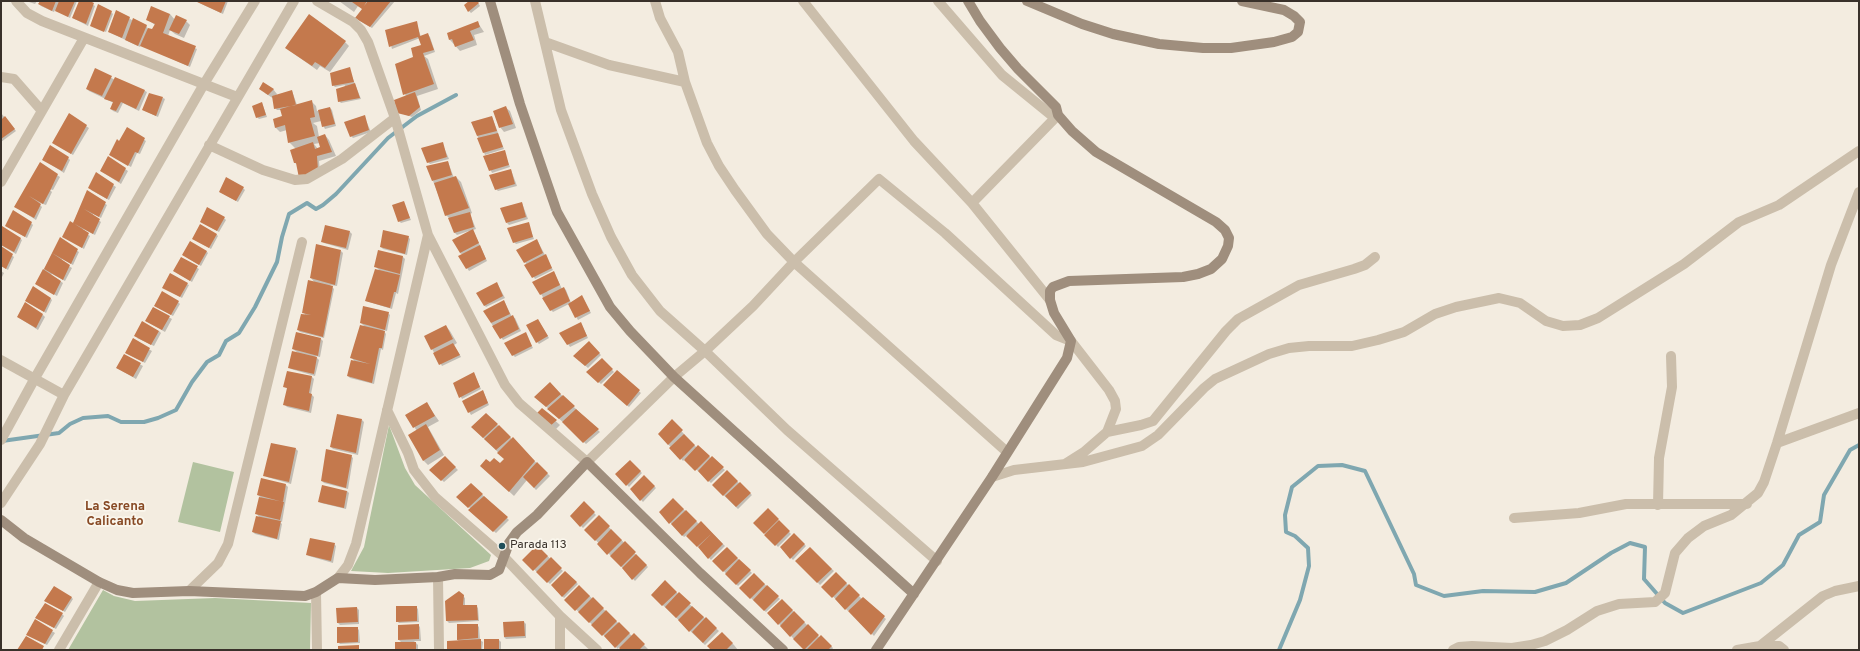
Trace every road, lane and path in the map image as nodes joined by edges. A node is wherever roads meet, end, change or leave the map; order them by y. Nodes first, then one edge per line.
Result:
1 (16, 1) edge
2 (254, 1) edge
3 (294, 1) edge
4 (317, 1) edge
5 (490, 1) edge
6 (535, 1) edge
7 (655, 1) edge
8 (803, 1) edge
9 (938, 1) edge
10 (968, 1) edge
11 (1027, 1) edge
12 (1242, 1) edge
13 (84, 38) junction
14 (545, 42) junction
15 (1, 77) edge
16 (685, 82) junction
17 (204, 84) junction
18 (237, 97) junction
19 (42, 112) junction
20 (1058, 115) junction
21 (395, 118) junction
22 (209, 145) junction
23 (1859, 151) edge
24 (1, 182) edge
25 (1859, 192) edge
26 (972, 203) junction
27 (1857, 203) edge
28 (428, 235) junction
29 (302, 242) dead end
30 (1375, 257) dead end
31 (794, 262) junction
32 (1050, 300) junction
33 (1071, 341) junction
34 (705, 351) junction
35 (1670, 356) dead end
36 (1, 360) edge
37 (674, 377) junction
38 (35, 378) junction
39 (64, 395) junction
40 (387, 410) junction
41 (1859, 413) edge
42 (1107, 432) junction
43 (3, 437) edge
44 (1777, 443) junction
45 (1007, 452) junction
46 (587, 462) junction
47 (1065, 464) junction
48 (992, 477) junction
49 (1, 503) edge
50 (1658, 504) junction
51 (1746, 504) junction
52 (1514, 518) dead end
53 (1, 520) edge
54 (504, 557) junction
55 (937, 561) junction
56 (438, 577) junction
57 (338, 578) junction
58 (99, 582) junction
59 (1859, 586) edge
60 (189, 591) junction
61 (316, 592) junction
62 (914, 594) junction
63 (560, 616) junction
64 (1760, 646) junction
65 (59, 650) edge
66 (317, 650) edge
67 (439, 650) edge
68 (560, 650) edge
69 (597, 650) edge
70 (783, 650) edge
71 (876, 650) edge
72 (1453, 650) edge
73 (1737, 650) edge
74 (1784, 650) edge

1 - 13 street
2 - 17 street
3 - 18 street
4 - 21 street
5 - 37 street
6 - 14 street
7 - 16 street
8 - 26 street
9 - 20 street
10 - 20 street
11 - 12 street
13 - 17 street
13 - 19 street
14 - 16 street
14 - 34 street
15 - 19 street
16 - 31 street
17 - 18 street
17 - 38 street
18 - 22 street
19 - 24 street
20 - 26 street
20 - 32 street
21 - 22 street
21 - 28 street
22 - 39 street
23 - 47 street
25 - 27 street
26 - 32 street
27 - 44 street
28 - 40 street
28 - 46 street
29 - 60 street
30 - 42 street
31 - 33 street
31 - 34 street
31 - 45 street
32 - 33 street
33 - 42 street
33 - 45 street
34 - 37 street
34 - 55 street
35 - 50 street
36 - 38 street
37 - 46 street
37 - 62 street
38 - 39 street
38 - 43 street
39 - 49 street
40 - 54 street
40 - 57 street
41 - 44 street
42 - 47 street
44 - 51 street
45 - 48 street
46 - 54 street
46 - 70 street
47 - 48 street
48 - 55 street
50 - 51 street
50 - 52 street
51 - 72 street
53 - 58 street
54 - 56 street
54 - 63 street
55 - 62 street
56 - 57 street
56 - 67 street
57 - 61 street
58 - 60 street
58 - 65 street
59 - 64 street
60 - 61 street
61 - 66 street
62 - 71 street
63 - 68 street
63 - 69 street
64 - 73 street
64 - 74 street

